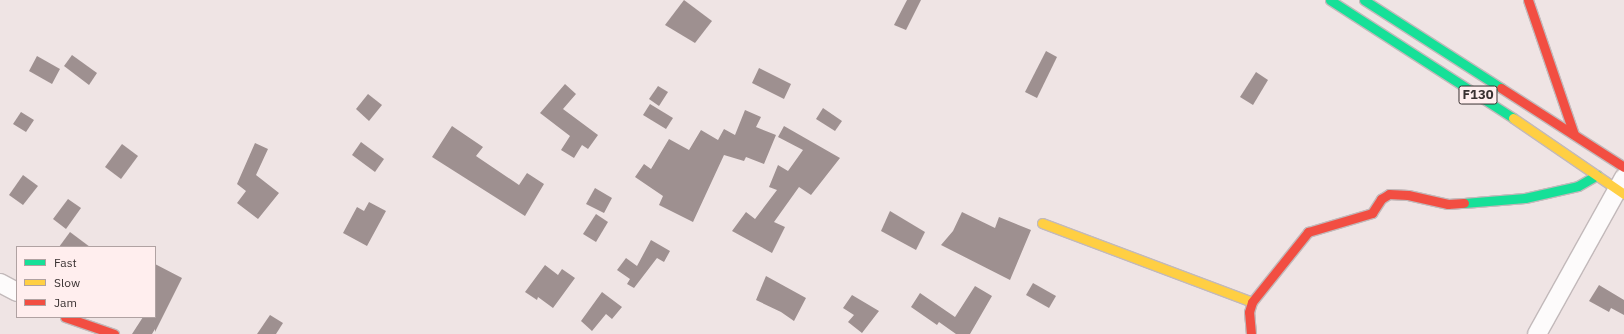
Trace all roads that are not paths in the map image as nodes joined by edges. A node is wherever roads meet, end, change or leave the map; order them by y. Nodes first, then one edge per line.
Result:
1 (1330, 0) edge
2 (1364, 0) edge
3 (1528, 0) edge
4 (1574, 134) junction
5 (1624, 167) edge
6 (1597, 175) junction
7 (1621, 187) edge
8 (1042, 223) dead end
9 (0, 283) edge
10 (16, 291) edge
11 (1252, 302) junction
12 (68, 318) edge
13 (114, 334) edge
14 (1251, 334) edge
15 (1537, 334) edge

1 - 6 street, F130
2 - 4 street, F130
3 - 4 street
4 - 5 street, F130
6 - 7 street, F130
6 - 11 street
7 - 15 street
8 - 11 street
9 - 10 street
11 - 14 street
12 - 13 street

